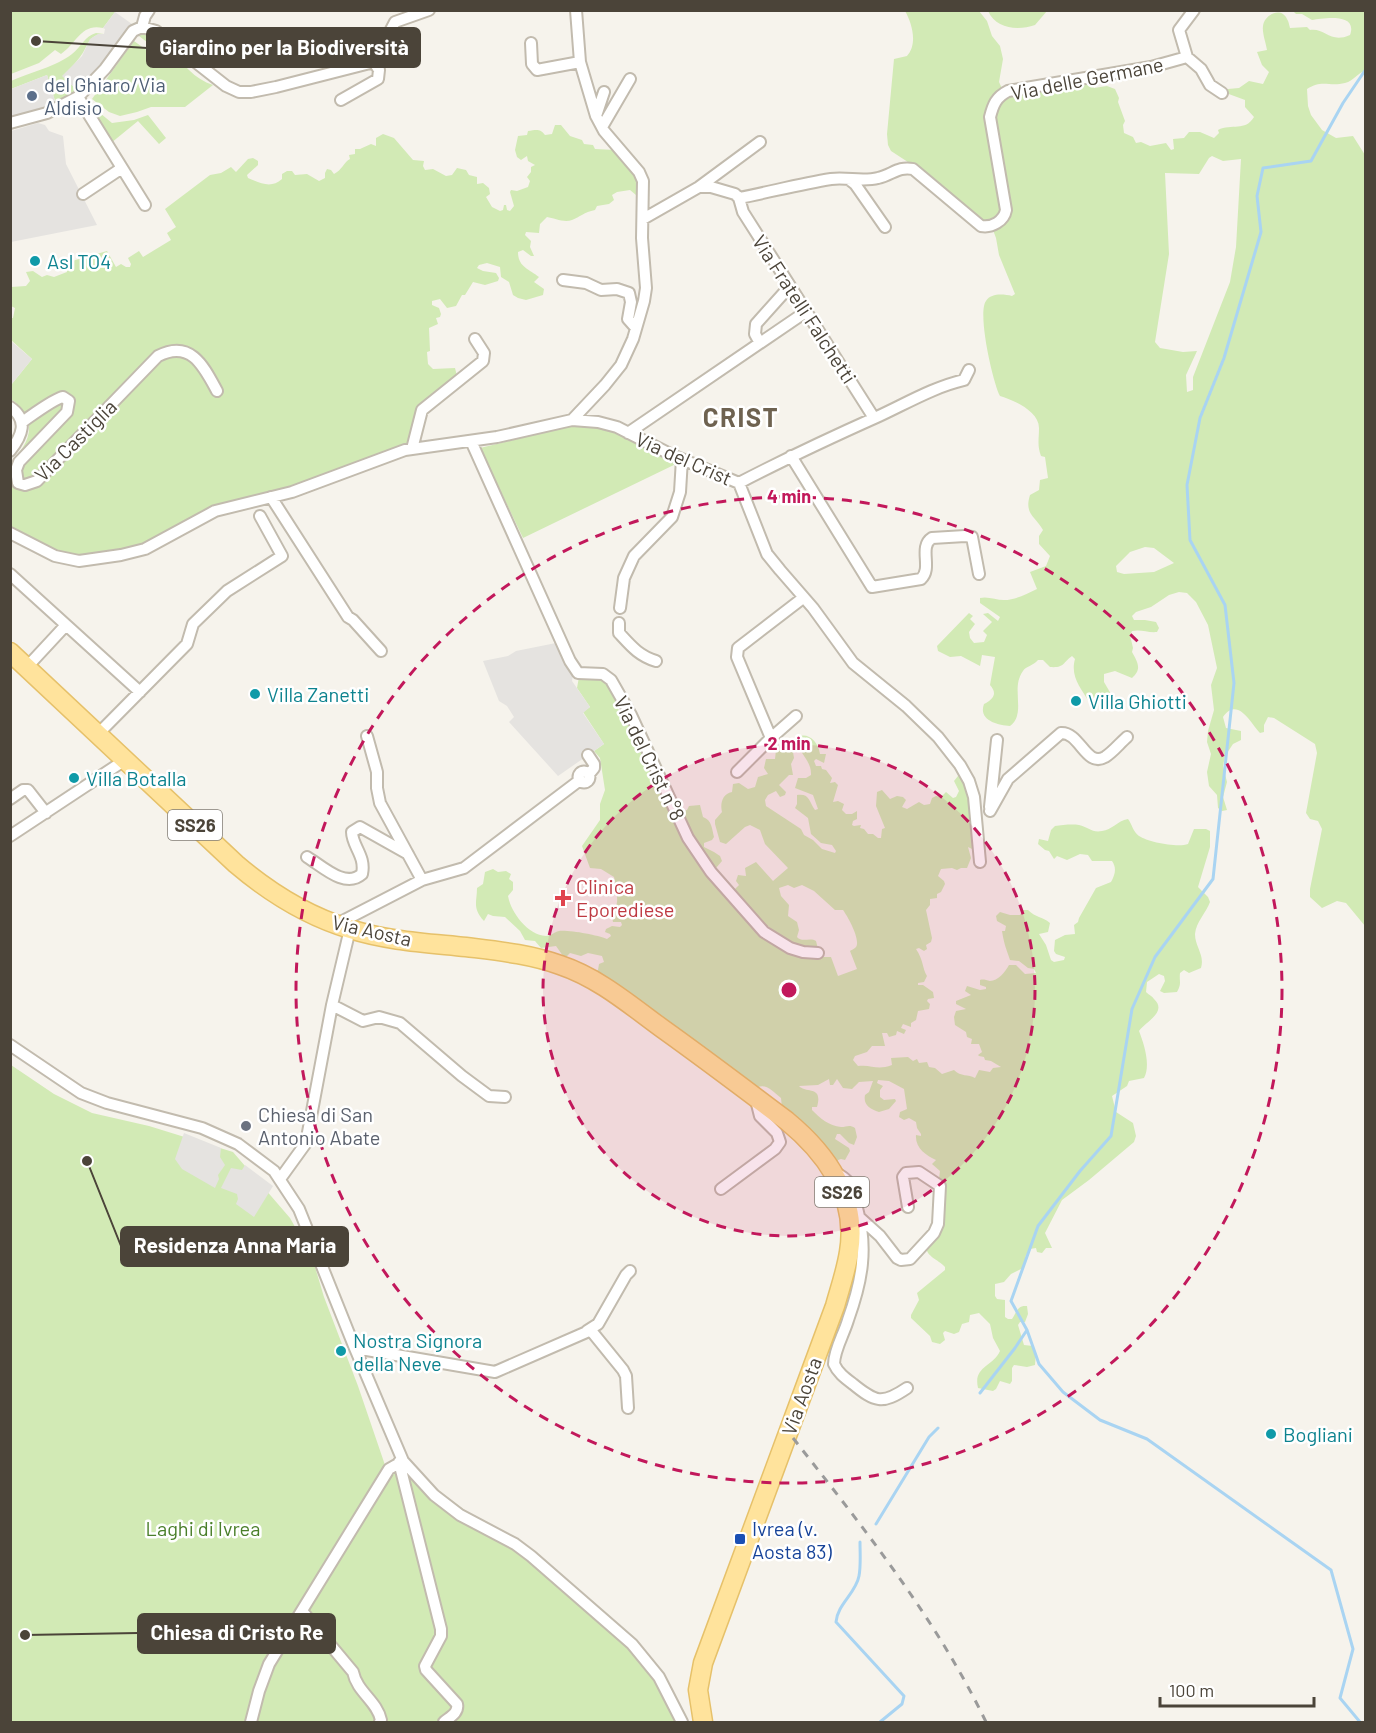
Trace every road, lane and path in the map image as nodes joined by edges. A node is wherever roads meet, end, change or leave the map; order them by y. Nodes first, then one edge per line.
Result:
1 (148, 10) edge
2 (429, 10) edge
3 (576, 10) edge
4 (1194, 10) edge
5 (142, 27) junction
6 (531, 43) dead end
7 (1187, 57) junction
8 (374, 62) junction
9 (580, 62) junction
10 (630, 79) dead end
11 (604, 92) dead end
12 (1222, 93) dead end
13 (78, 97) junction
14 (341, 100) dead end
15 (596, 116) junction
16 (10, 123) edge
17 (602, 127) junction
18 (760, 142) dead end
19 (122, 168) junction
20 (850, 180) junction
21 (699, 187) junction
22 (83, 194) dead end
23 (739, 198) junction
24 (145, 205) dead end
25 (643, 221) junction
26 (885, 227) dead end
27 (563, 280) dead end
28 (790, 286) junction
29 (807, 312) junction
30 (636, 328) junction
31 (475, 339) dead end
32 (760, 344) junction
33 (969, 370) dead end
34 (217, 391) dead end
35 (10, 407) edge
36 (874, 418) junction
37 (572, 420) junction
38 (22, 422) junction
39 (628, 433) junction
40 (471, 441) junction
41 (412, 449) junction
42 (10, 451) edge
43 (791, 456) junction
44 (682, 459) junction
45 (739, 483) junction
46 (271, 497) junction
47 (260, 516) dead end
48 (10, 533) edge
49 (10, 574) edge
50 (979, 574) dead end
51 (804, 598) junction
52 (620, 608) dead end
53 (619, 623) dead end
54 (66, 625) junction
55 (381, 651) dead end
56 (10, 652) edge
57 (656, 661) dead end
58 (27, 667) junction
59 (140, 692) junction
60 (796, 716) dead end
61 (98, 734) junction
62 (367, 736) dead end
63 (1127, 737) dead end
64 (771, 738) junction
65 (997, 740) dead end
66 (588, 755) dead end
67 (125, 760) junction
68 (737, 772) dead end
69 (10, 800) edge
70 (975, 810) junction
71 (990, 811) junction
72 (46, 813) junction
73 (10, 836) edge
74 (408, 854) junction
75 (307, 857) dead end
76 (980, 862) dead end
77 (422, 880) junction
78 (344, 927) junction
79 (818, 953) dead end
80 (332, 1005) junction
81 (363, 1021) junction
82 (376, 1028) dead end
83 (10, 1045) edge
84 (754, 1096) junction
85 (505, 1097) dead end
86 (833, 1172) junction
87 (280, 1179) junction
88 (721, 1190) dead end
89 (908, 1207) dead end
90 (860, 1218) junction
91 (630, 1271) dead end
92 (587, 1331) junction
93 (355, 1348) junction
94 (907, 1388) dead end
95 (628, 1408) dead end
96 (401, 1462) junction
97 (302, 1611) junction
98 (251, 1722) edge
99 (380, 1722) edge
100 (444, 1722) edge
101 (682, 1722) edge
102 (703, 1722) edge

1 - 5 street
2 - 8 street
3 - 9 street
4 - 7 street, Via delle Germane
5 - 8 street
5 - 13 street
6 - 9 street
7 - 12 street
7 - 20 street, Via delle Germane
8 - 14 street
9 - 15 street
10 - 17 street
11 - 15 street
13 - 16 street
13 - 19 street
15 - 17 street
17 - 25 street
18 - 21 street
19 - 22 street
19 - 24 street
20 - 23 street, Via delle Germane
20 - 26 street
21 - 23 street, Via delle Germane
21 - 25 street
23 - 28 street, Via Fratelli Falchetti
25 - 30 street
27 - 30 street
28 - 29 street, Via Fratelli Falchetti
28 - 32 street
29 - 32 street
29 - 36 street, Via Fratelli Falchetti
30 - 37 street
31 - 41 street
32 - 39 street
33 - 36 street, Via del Crist
34 - 38 street, Via Castiglia
35 - 38 street
36 - 43 street, Via del Crist
37 - 39 street, Via del Crist
37 - 40 street, Via del Crist
38 - 42 street, Via Castiglia
39 - 44 street, Via del Crist
40 - 41 street, Via del Crist
40 - 79 street, Via del Crist n°8
41 - 46 street, Via del Crist
43 - 45 street, Via del Crist
43 - 50 street
44 - 45 street, Via del Crist
44 - 52 street
45 - 51 street
46 - 48 street
46 - 55 street
47 - 59 street
49 - 54 street
51 - 64 street
51 - 70 street
53 - 57 street
54 - 58 street
54 - 59 street
56 - 58 main road, Via Aosta / SS26
58 - 61 main road, Via Aosta / SS26
59 - 61 street
60 - 64 street
61 - 67 main road, Via Aosta / SS26
62 - 74 street
63 - 71 street
64 - 68 street
65 - 71 street
66 - 77 street
67 - 72 street
67 - 78 main road, Via Aosta / SS26
69 - 72 street
70 - 71 street
70 - 76 street
72 - 73 street
74 - 75 street
74 - 77 street
77 - 78 street
78 - 80 street
78 - 84 main road, Via Aosta / SS26
80 - 81 street
80 - 87 street
81 - 82 street
81 - 85 street
83 - 87 street
84 - 86 main road, Via Aosta / SS26
84 - 88 street, Via Aosta
86 - 90 street
86 - 102 main road, Via Aosta / SS26
87 - 93 street
89 - 90 street
90 - 94 street
91 - 92 street
92 - 93 street
92 - 95 street
93 - 96 street
96 - 97 street
96 - 100 street
96 - 101 street
97 - 98 street
97 - 99 street

